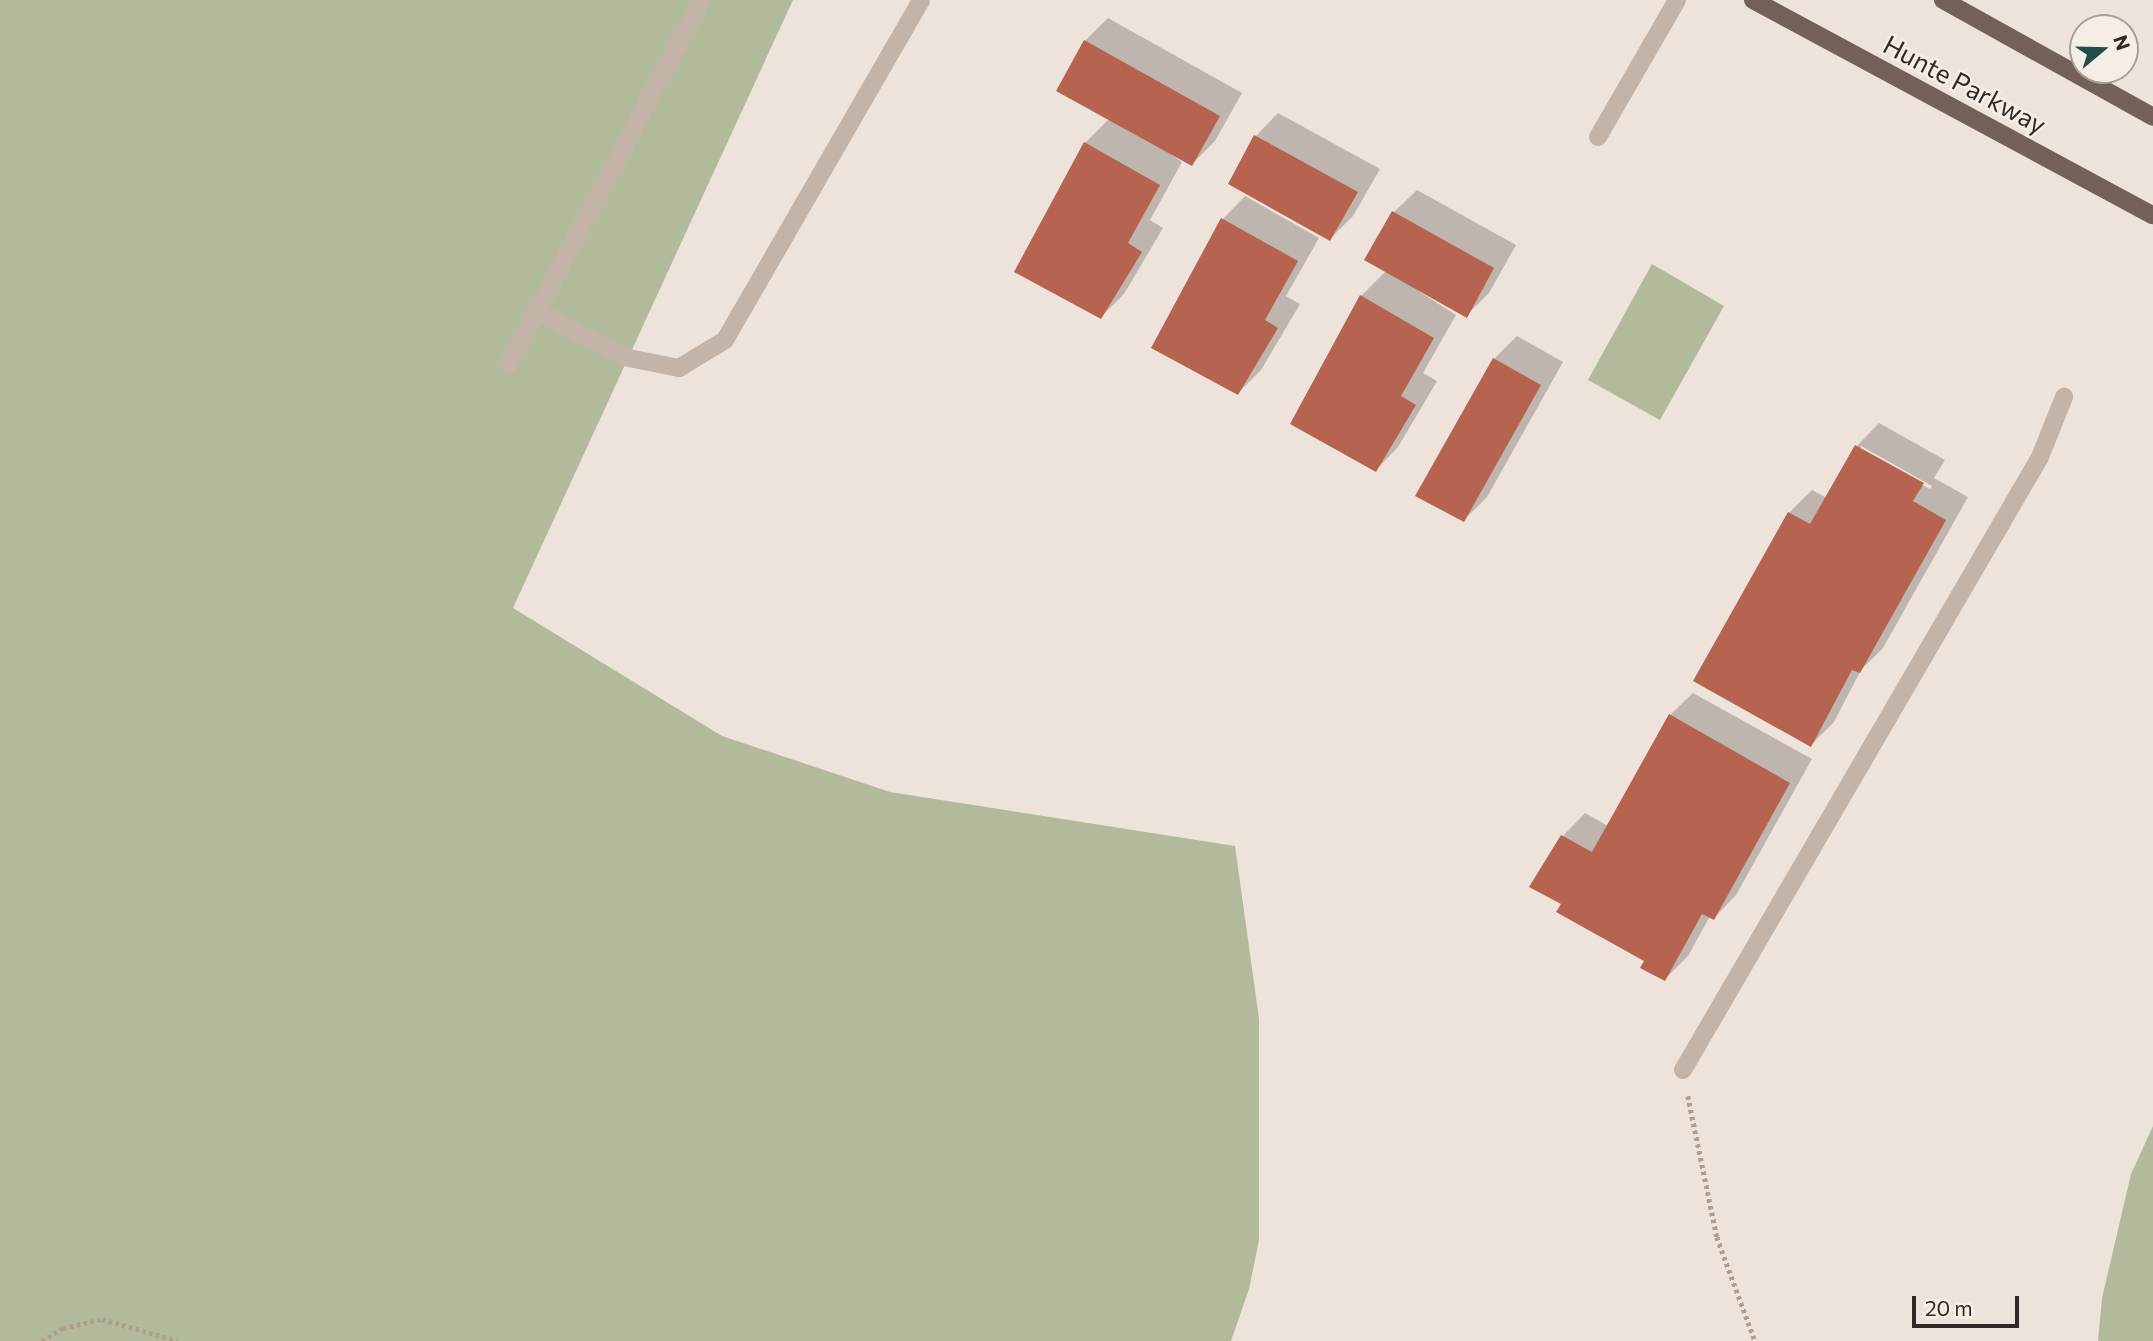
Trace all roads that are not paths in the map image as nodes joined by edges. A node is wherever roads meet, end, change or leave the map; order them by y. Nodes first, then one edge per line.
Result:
1 (702, 0) edge
2 (921, 0) edge
3 (1677, 0) edge
4 (1753, 0) edge
5 (1943, 0) edge
6 (2153, 117) edge
7 (1598, 137) dead end
8 (2153, 215) edge
9 (537, 311) junction
10 (509, 364) dead end
11 (2064, 397) dead end
12 (1683, 1070) road end

1 - 9 street
2 - 9 street
3 - 7 street
4 - 8 main road, Hunte Parkway
5 - 6 main road
9 - 10 street
11 - 12 street

